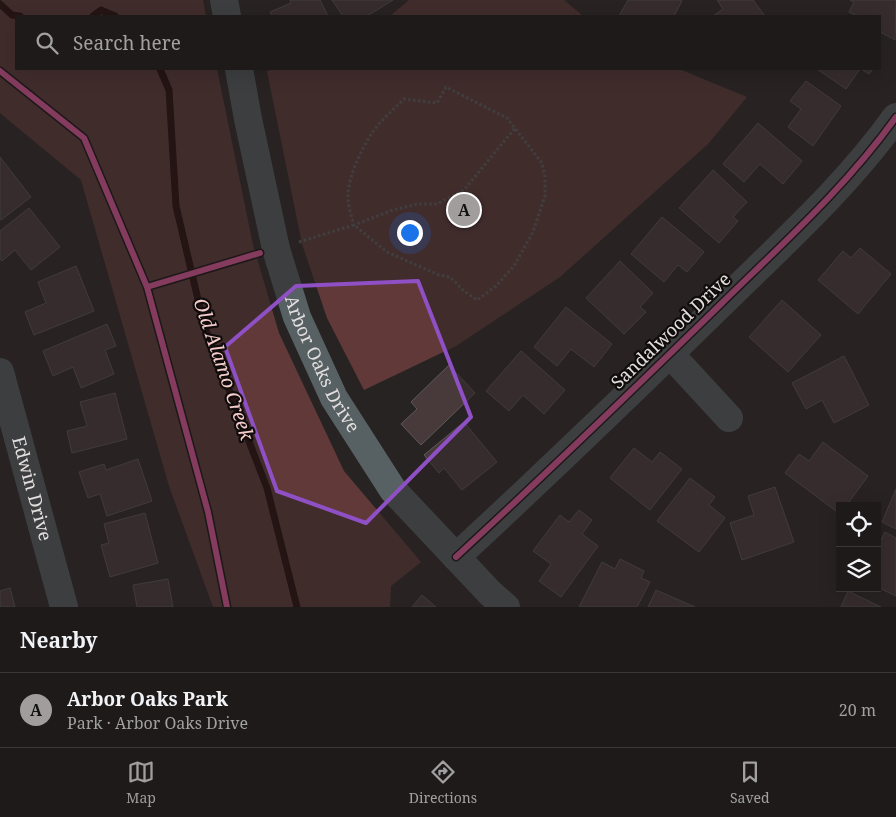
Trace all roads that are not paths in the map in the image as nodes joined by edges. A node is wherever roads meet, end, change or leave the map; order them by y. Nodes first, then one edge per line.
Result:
1 (224, 0) edge
2 (227, 15) edge
3 (239, 70) edge
4 (896, 116) edge
5 (670, 354) junction
6 (0, 372) edge
7 (729, 418) dead end
8 (456, 556) junction
9 (64, 607) edge
10 (506, 607) edge

1 - 2 street
3 - 8 street, Arbor Oaks Drive
4 - 5 street, Sandalwood Drive
5 - 7 street
5 - 8 street, Sandalwood Drive
6 - 9 street, Edwin Drive
8 - 10 street, Arbor Oaks Drive

